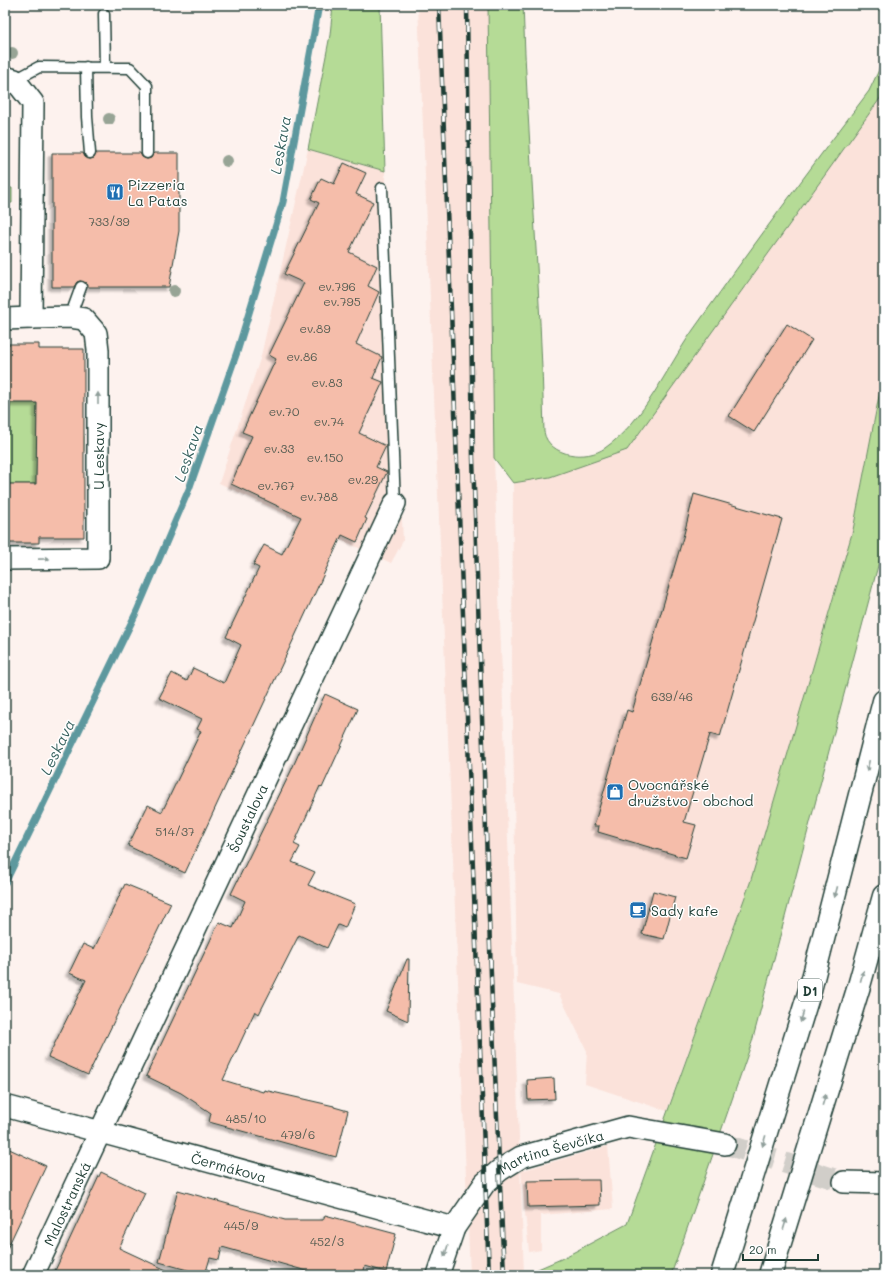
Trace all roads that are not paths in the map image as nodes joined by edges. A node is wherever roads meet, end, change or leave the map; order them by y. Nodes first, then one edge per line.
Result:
1 (104, 14) dead end
2 (86, 67) junction
3 (105, 67) junction
4 (10, 78) edge
5 (90, 153) dead end
6 (147, 153) dead end
7 (382, 188) dead end
8 (81, 287) dead end
9 (70, 317) junction
10 (31, 318) junction
11 (5, 319) edge
12 (395, 503) joint
13 (5, 559) edge
14 (884, 700) edge
15 (884, 896) edge
16 (5, 1106) edge
17 (101, 1132) junction
18 (725, 1144) tunnel mouth
19 (844, 1182) tunnel mouth
20 (884, 1183) edge
21 (454, 1228) junction
22 (33, 1275) edge
23 (438, 1275) edge
24 (722, 1275) edge
25 (770, 1275) edge

1 - 3 lane
2 - 3 lane
2 - 4 lane
2 - 5 lane
3 - 6 lane
4 - 10 street
7 - 12 lane
8 - 9 lane
9 - 10 street, U Leskavy
13 -> 9 street, U Leskavy
10 - 11 street, U Leskavy
12 - 17 street, Šoustalova
14 -> 24 highway, D1
25 -> 15 highway
16 - 17 street, Čermákova
17 - 21 street, Čermákova
17 - 22 street, Malostranská
18 - 21 street, Martina Ševčíka
19 - 20 street
21 -> 23 street, Martina Ševčíka

